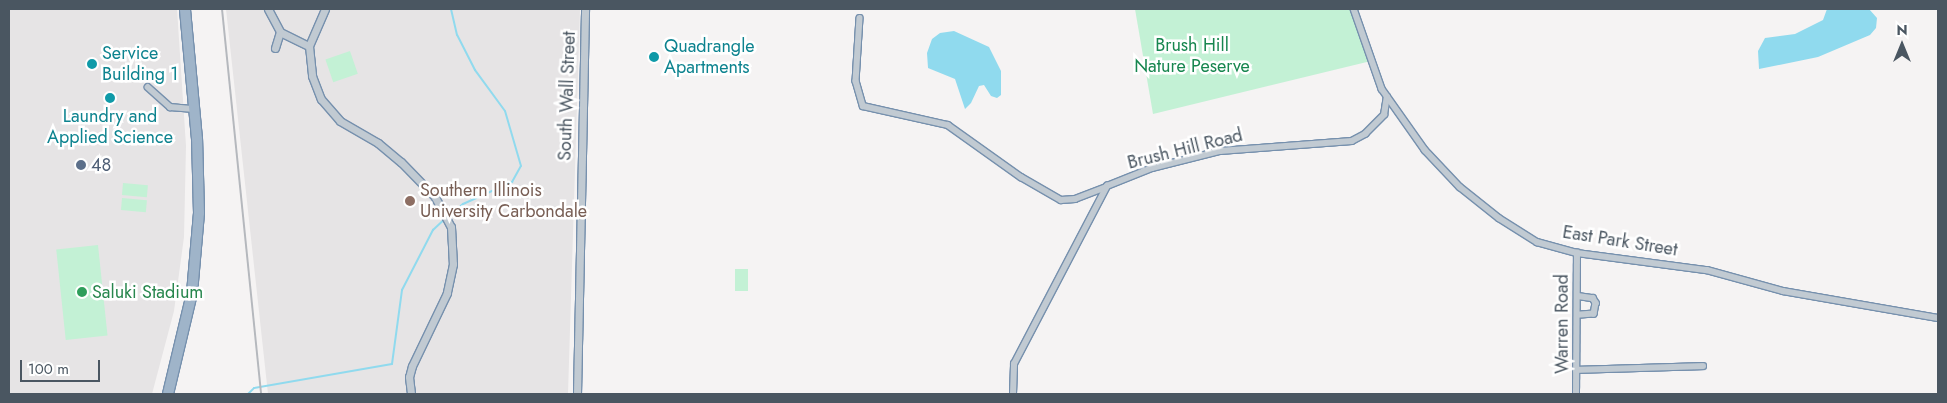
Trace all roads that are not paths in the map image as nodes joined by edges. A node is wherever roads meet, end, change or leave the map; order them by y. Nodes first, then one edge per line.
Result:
1 (185, 9) edge
2 (268, 9) edge
3 (326, 9) edge
4 (585, 9) edge
5 (1354, 9) edge
6 (860, 18) dead end
7 (280, 32) junction
8 (309, 46) junction
9 (275, 48) dead end
10 (148, 87) dead end
11 (1387, 96) junction
12 (194, 109) junction
13 (1107, 186) junction
14 (1577, 253) junction
15 (1578, 296) junction
16 (1578, 314) junction
17 (1938, 318) edge
18 (1702, 366) dead end
19 (1576, 370) junction
20 (168, 394) edge
21 (411, 394) edge
22 (577, 394) edge
23 (1013, 394) edge
24 (1576, 394) edge

1 - 12 highway
2 - 7 street
3 - 8 street
4 - 22 street, South Wall Street
5 - 11 street, East Park Street
6 - 13 street, Brush Hill Road
7 - 8 street
7 - 9 street
8 - 21 street
10 - 12 street
11 - 13 street, Brush Hill Road
11 - 14 street, East Park Street
12 - 20 highway
13 - 23 street
14 - 15 street, Warren Road
14 - 17 street, East Park Street
15 - 16 street, Warren Road
15 - 16 street
16 - 19 street, Warren Road
18 - 19 street
19 - 24 street, Warren Road

